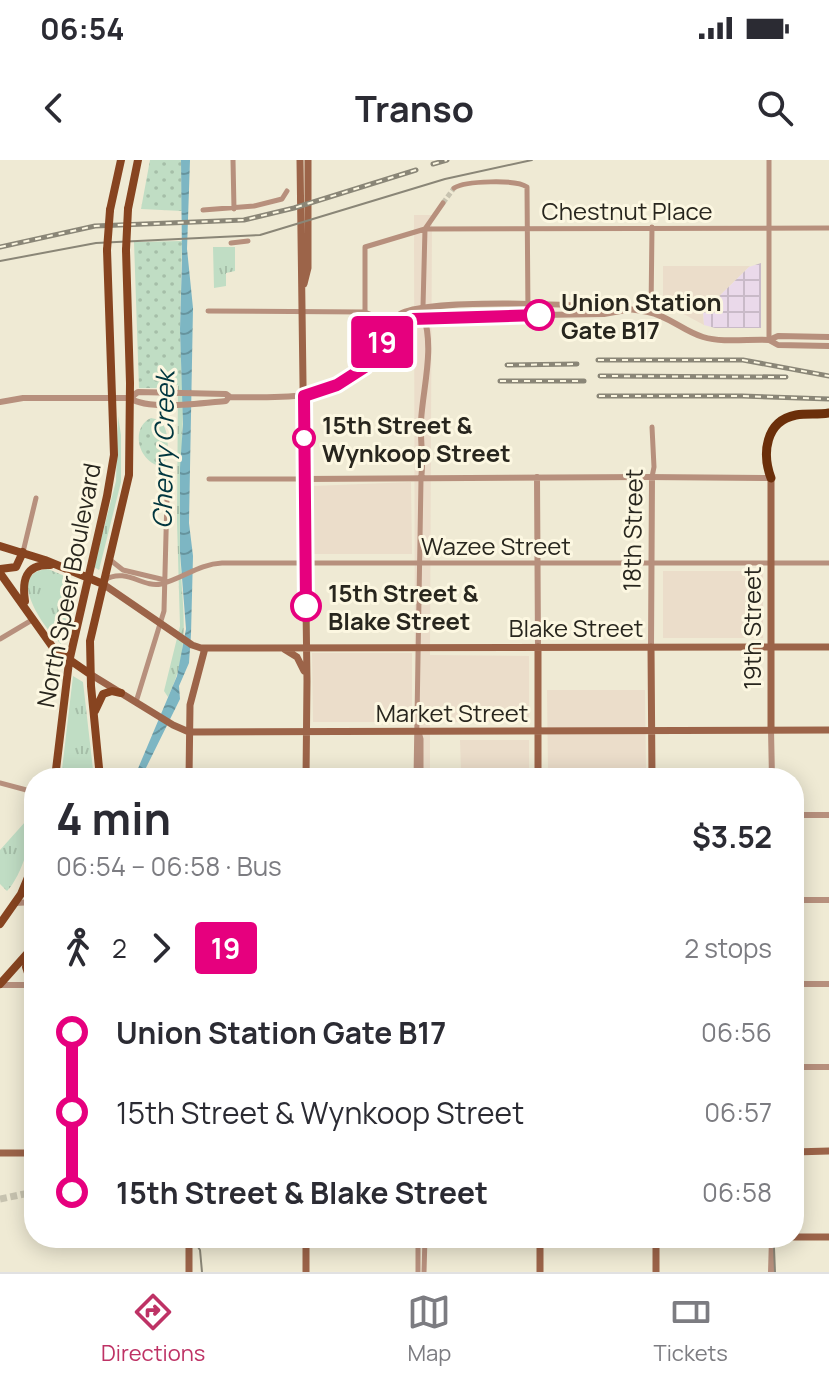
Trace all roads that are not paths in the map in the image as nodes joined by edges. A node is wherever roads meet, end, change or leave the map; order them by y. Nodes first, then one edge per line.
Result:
1 (121, 160) edge
2 (138, 160) edge
3 (233, 160) edge
4 (300, 160) edge
5 (308, 160) edge
6 (769, 160) edge
7 (456, 186) dead end
8 (287, 191) dead end
9 (443, 203) tunnel mouth
10 (234, 209) junction
11 (203, 210) dead end
12 (652, 227) junction
13 (528, 228) junction
14 (769, 228) junction
15 (829, 228) edge
16 (425, 229) junction
17 (248, 241) dead end
18 (231, 243) dead end
19 (304, 287) junction
20 (528, 305) junction
21 (423, 307) junction
22 (626, 310) junction
23 (208, 311) dead end
24 (304, 312) junction
25 (651, 312) junction
26 (368, 313) junction
27 (528, 315) junction
28 (397, 316) junction
29 (424, 317) junction
30 (376, 334) junction
31 (826, 336) edge
32 (769, 340) junction
33 (803, 345) junction
34 (829, 346) edge
35 (353, 376) junction
36 (304, 396) junction
37 (229, 397) junction
38 (113, 398) junction
39 (130, 398) junction
40 (0, 402) edge
41 (829, 413) edge
42 (652, 427) dead end
43 (537, 477) junction
44 (652, 477) junction
45 (771, 478) junction
46 (209, 479) dead end
47 (304, 479) junction
48 (421, 479) junction
49 (167, 497) dead end
50 (36, 498) dead end
51 (0, 546) edge
52 (23, 552) junction
53 (109, 559) junction
54 (421, 563) junction
55 (538, 563) junction
56 (652, 563) junction
57 (771, 563) junction
58 (829, 563) edge
59 (305, 564) junction
60 (62, 566) junction
61 (0, 571) edge
62 (87, 577) junction
63 (170, 579) junction
64 (103, 582) junction
65 (26, 607) junction
66 (33, 619) junction
67 (165, 627) junction
68 (0, 639) edge
69 (420, 647) junction
70 (538, 647) junction
71 (651, 647) junction
72 (771, 647) junction
73 (829, 647) edge
74 (201, 648) junction
75 (281, 648) junction
76 (307, 648) junction
77 (69, 662) junction
78 (90, 674) junction
79 (307, 681) junction
80 (121, 693) junction
81 (136, 702) junction
82 (94, 716) junction
83 (771, 730) junction
84 (829, 730) edge
85 (651, 731) junction
86 (189, 732) junction
87 (307, 732) junction
88 (419, 732) junction
89 (538, 732) junction
90 (56, 768) edge
91 (99, 768) edge
92 (189, 768) edge
93 (306, 768) edge
94 (420, 768) edge
95 (538, 768) edge
96 (652, 768) edge
97 (772, 768) edge
98 (0, 783) edge
99 (24, 789) edge
100 (804, 815) edge
101 (829, 815) edge
102 (24, 884) edge
103 (804, 900) edge
104 (829, 900) edge
105 (24, 902) edge
106 (15, 903) junction
107 (0, 924) edge
108 (24, 957) edge
109 (804, 984) edge
110 (829, 984) edge
111 (0, 985) edge
112 (24, 985) edge
113 (804, 1067) edge
114 (829, 1067) edge
115 (829, 1151) edge
116 (804, 1152) edge
117 (0, 1153) edge
118 (24, 1153) edge
119 (804, 1237) edge
120 (829, 1237) edge
121 (189, 1248) edge
122 (306, 1248) edge
123 (418, 1248) edge
124 (425, 1248) edge
125 (540, 1248) edge
126 (656, 1248) edge
127 (772, 1248) edge
128 (189, 1272) edge
129 (306, 1272) edge
130 (418, 1272) edge
131 (424, 1272) edge
132 (540, 1272) edge
133 (656, 1272) edge
134 (771, 1272) edge

1 - 38 main road, North Speer Boulevard, bridge
2 - 39 main road, North Speer Boulevard, bridge
3 - 10 street
4 - 19 main road
5 - 19 main road
6 - 14 street
7 - 13 street
8 - 10 street
9 - 16 street
10 - 11 street
12 - 13 street, Chestnut Place
12 - 14 street, Chestnut Place
12 - 25 street
13 - 16 street, Chestnut Place
13 - 20 street
14 - 15 street, Chestnut Place
14 - 32 street
16 - 21 street
16 - 26 street, Chestnut Place
17 - 18 street
19 - 24 main road
20 - 21 street
20 - 22 street
20 - 27 street
21 - 28 street
21 - 29 street
22 - 25 street
22 - 27 street
23 - 24 street
24 - 26 street
24 - 36 main road
25 - 32 street
26 - 28 street
26 - 30 street
27 - 29 street
28 - 30 street
29 - 35 street
29 - 48 street
30 - 35 street
31 - 32 street
31 - 33 street
32 - 33 street
33 - 34 street
35 - 36 street
36 - 37 street
36 - 47 main road
37 - 39 street
37 - 39 street
38 - 39 street
38 - 40 street
38 - 62 main road, North Speer Boulevard
39 - 53 main road, North Speer Boulevard
41 - 45 highway
42 - 44 street, 18th Street
43 - 44 street
43 - 48 street
43 - 55 street
44 - 45 street
44 - 56 street, 18th Street
45 - 57 main road, 19th Street
46 - 47 street
47 - 48 street
47 - 59 main road
48 - 54 street
49 - 63 street
50 - 52 street
51 - 52 main road
52 - 60 main road
52 - 61 main road
53 - 63 street
53 - 64 main road, North Speer Boulevard
54 - 55 street, Wazee Street
54 - 59 street, Wazee Street
54 - 69 street
55 - 56 street, Wazee Street
55 - 70 street
56 - 57 street, Wazee Street
56 - 71 street, 18th Street
57 - 58 street, Wazee Street
57 - 72 main road, 19th Street
59 - 63 street, Wazee Street
59 - 76 main road
60 - 62 main road
60 - 65 main road
61 - 65 main road
62 - 64 main road
62 - 77 main road, North Speer Boulevard
63 - 64 street, Wazee Street
63 - 67 street
64 - 67 main road
64 - 78 main road, North Speer Boulevard
65 - 66 main road
66 - 68 street
66 - 77 main road
67 - 74 main road
67 - 81 street
69 - 70 main road, Blake Street
69 - 76 main road, Blake Street
69 - 88 street
70 - 71 main road, Blake Street
70 - 89 main road
71 - 72 main road, Blake Street
71 - 85 main road, 18th Street
72 - 73 main road, Blake Street
72 - 83 main road, 19th Street
74 - 75 main road, Blake Street
74 - 86 main road
75 - 76 main road, Blake Street
75 - 79 main road
76 - 79 main road
77 - 78 main road
77 - 90 main road, North Speer Boulevard
78 - 80 main road, Market Street
78 - 82 main road, North Speer Boulevard
79 - 87 main road
80 - 81 main road, Market Street
80 - 82 main road
81 - 86 main road, Market Street
82 - 91 main road, North Speer Boulevard
83 - 84 main road, Market Street
83 - 85 main road, Market Street
83 - 97 street, 19th Street
85 - 89 main road, Market Street
85 - 96 main road, 18th Street
86 - 87 main road, Market Street
86 - 92 main road
87 - 88 main road, Market Street
87 - 93 main road
88 - 89 main road, Market Street
88 - 94 street
89 - 95 main road
98 - 99 street
100 - 101 street
102 - 106 main road
103 - 104 street
105 - 106 street
106 - 107 main road
108 - 111 main road
109 - 110 street
111 - 112 street
113 - 114 street
115 - 116 main road
117 - 118 main road
119 - 120 main road
121 - 128 main road
122 - 129 main road
123 - 130 street
124 - 131 street
125 - 132 main road
126 - 133 main road
127 - 134 street

